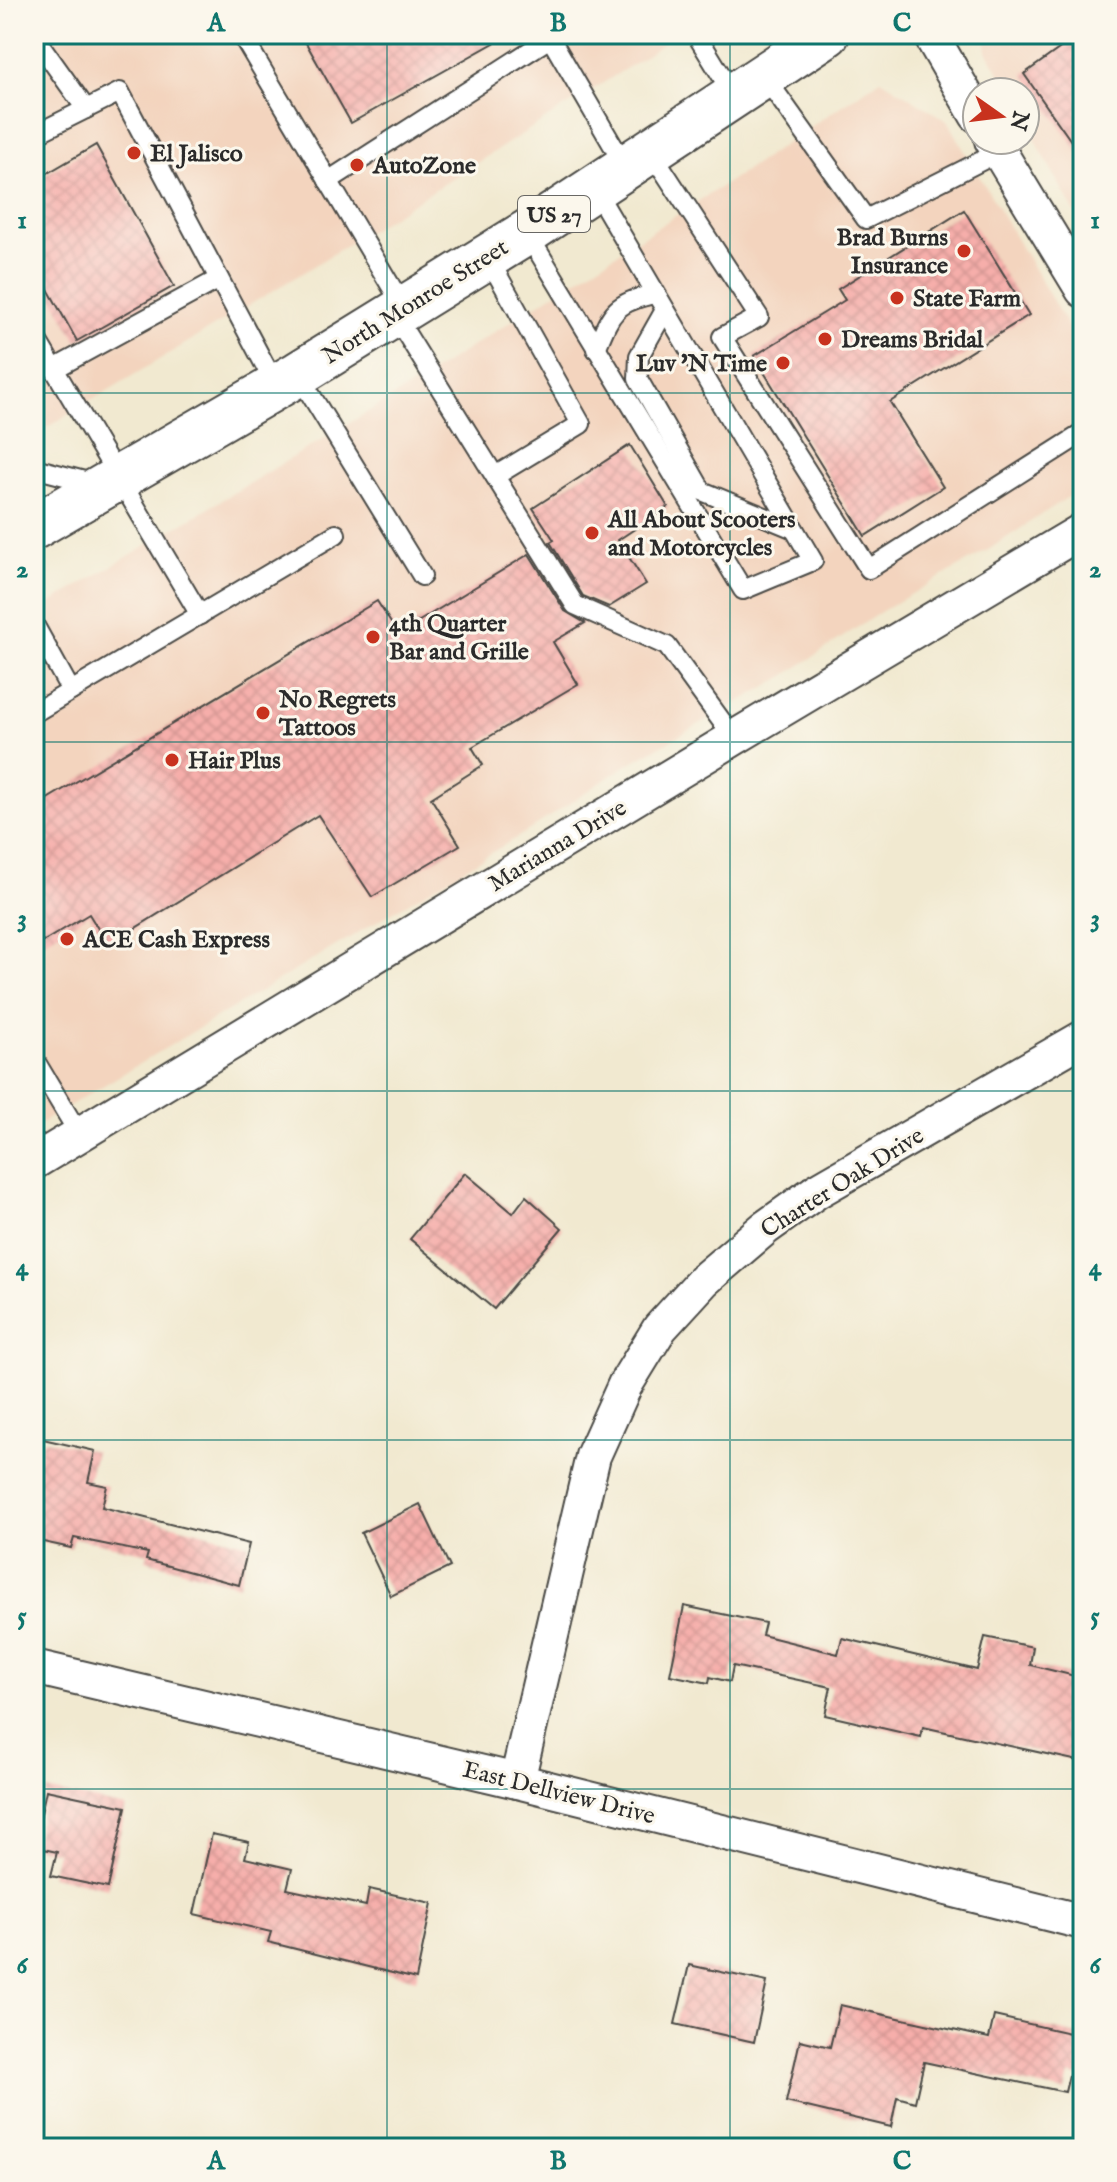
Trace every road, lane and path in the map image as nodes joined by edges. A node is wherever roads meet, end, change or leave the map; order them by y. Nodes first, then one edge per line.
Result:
1 (241, 34) edge
2 (696, 34) edge
3 (930, 34) edge
4 (823, 35) edge
5 (34, 36) edge
6 (549, 36) edge
7 (749, 86) junction
8 (961, 87) edge
9 (86, 109) junction
10 (34, 135) edge
11 (978, 156) edge
12 (1002, 156) edge
13 (623, 169) junction
14 (328, 181) junction
15 (526, 233) junction
16 (487, 256) junction
17 (219, 279) junction
18 (1082, 286) edge
19 (660, 302) junction
20 (399, 311) junction
21 (34, 335) edge
22 (596, 349) junction
23 (54, 369) junction
24 (287, 380) junction
25 (1083, 433) edge
26 (34, 468) edge
27 (495, 476) junction
28 (113, 483) junction
29 (34, 527) edge
30 (794, 529) junction
31 (1083, 530) edge
32 (336, 534) dead end
33 (422, 576) dead end
34 (200, 615) junction
35 (34, 624) edge
36 (71, 691) junction
37 (34, 713) edge
38 (734, 738) junction
39 (1083, 1038) edge
40 (34, 1059) edge
41 (79, 1134) junction
42 (34, 1162) edge
43 (34, 1667) edge
44 (517, 1781) junction
45 (1083, 1922) edge

1 - 14 lane
2 - 7 lane
3 - 8 street
4 - 7 main road, North Monroe Street / US 27
5 - 9 lane
6 - 13 lane
6 - 14 lane
7 - 11 lane
7 - 13 main road, North Monroe Street / US 27
9 - 10 lane
9 - 17 lane
12 - 18 street
13 - 15 main road, North Monroe Street / US 27
13 - 19 lane
13 - 25 lane
14 - 20 lane
15 - 16 main road, North Monroe Street / US 27
15 - 22 lane
16 - 20 main road, North Monroe Street / US 27
16 - 27 lane
17 - 23 lane
17 - 24 lane
19 - 22 lane
19 - 30 lane
19 - 30 lane
20 - 24 main road, North Monroe Street / US 27
20 - 27 lane
21 - 23 lane
22 - 30 lane
23 - 28 lane
24 - 28 main road, North Monroe Street / US 27
24 - 33 lane
26 - 28 lane
27 - 38 lane
28 - 29 main road, North Monroe Street / US 27
28 - 34 lane
31 - 38 street, Marianna Drive
32 - 34 lane
34 - 36 lane
35 - 36 lane
36 - 37 lane
38 - 41 street, Marianna Drive
39 - 44 street, Charter Oak Drive
40 - 41 lane
41 - 42 street, Marianna Drive
43 - 44 street, East Dellview Drive
44 - 45 street, East Dellview Drive

